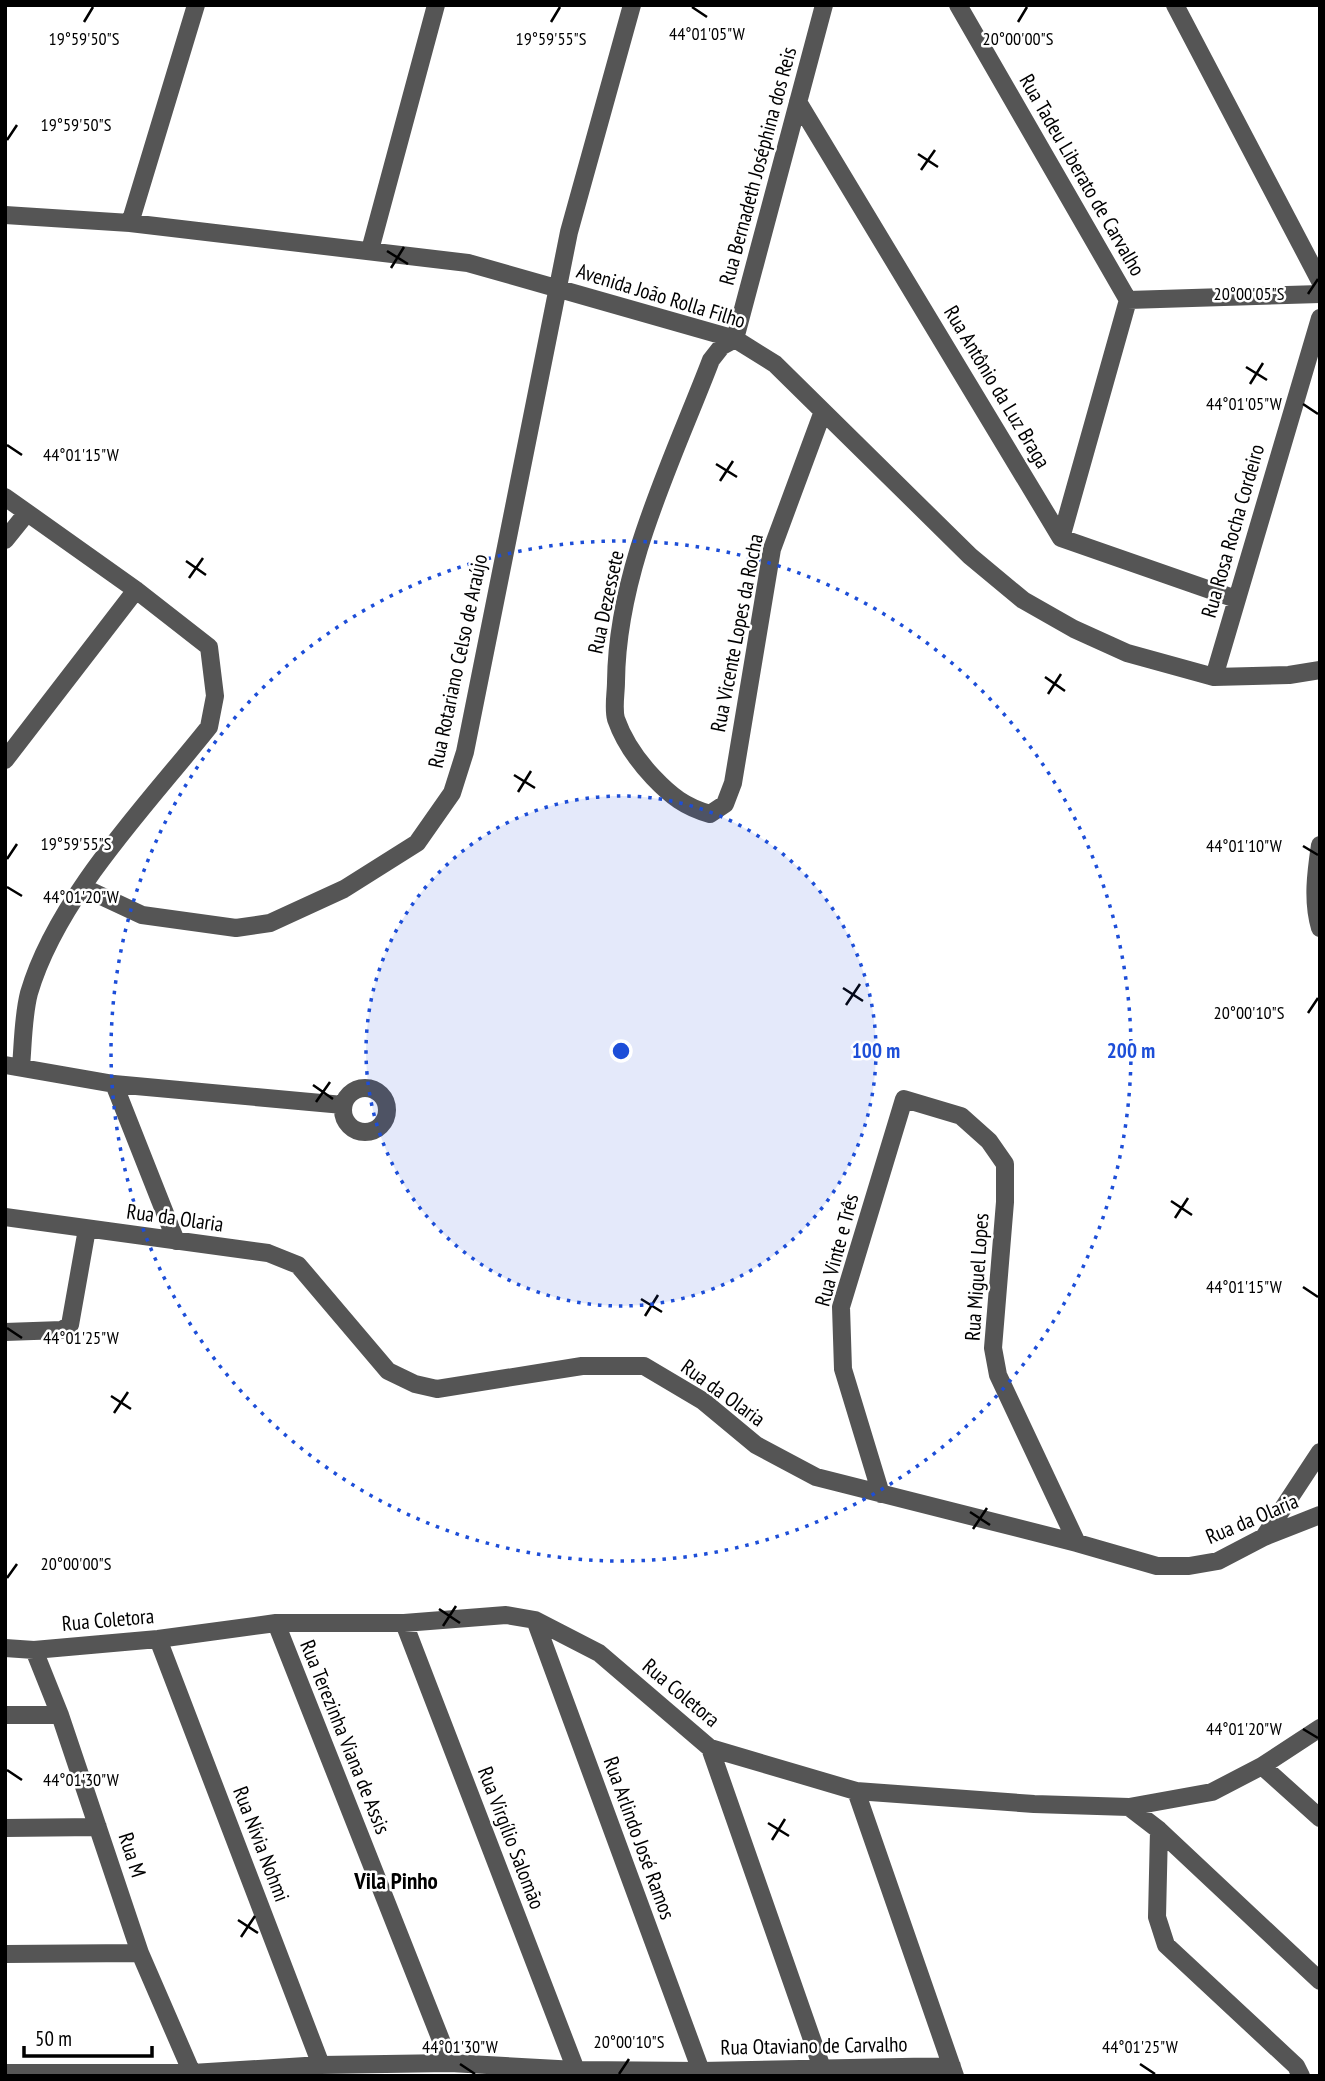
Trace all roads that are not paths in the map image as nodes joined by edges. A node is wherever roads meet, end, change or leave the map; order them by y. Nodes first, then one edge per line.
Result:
1 (196, 5) edge
2 (436, 5) edge
3 (632, 5) edge
4 (824, 5) edge
5 (958, 5) edge
6 (1175, 5) edge
7 (798, 102) junction
8 (5, 215) edge
9 (130, 223) junction
10 (370, 250) junction
11 (1320, 281) edge
12 (559, 288) junction
13 (1320, 294) edge
14 (1128, 300) junction
15 (1320, 318) edge
16 (735, 339) junction
17 (822, 414) junction
18 (5, 497) edge
19 (26, 514) junction
20 (1061, 538) junction
21 (5, 540) edge
22 (136, 590) junction
23 (1236, 599) junction
24 (1320, 670) edge
25 (1214, 677) junction
26 (5, 760) edge
27 (733, 783) joint
28 (1320, 845) edge
29 (82, 887) junction
30 (1320, 928) edge
31 (13, 1066) edge
32 (114, 1084) junction
33 (904, 1099) joint
34 (343, 1105) dead end
35 (5, 1217) edge
36 (87, 1228) junction
37 (176, 1241) junction
38 (5, 1332) edge
39 (1320, 1452) edge
40 (881, 1494) junction
41 (1320, 1515) edge
42 (1264, 1536) junction
43 (1077, 1543) junction
44 (536, 1620) junction
45 (276, 1623) junction
46 (404, 1623) junction
47 (158, 1639) junction
48 (5, 1648) edge
49 (34, 1650) junction
50 (5, 1715) edge
51 (60, 1715) junction
52 (1320, 1728) edge
53 (710, 1748) junction
54 (1262, 1766) junction
55 (856, 1791) junction
56 (1129, 1807) junction
57 (1320, 1818) edge
58 (98, 1826) junction
59 (5, 1828) edge
60 (1159, 1830) junction
61 (140, 1953) junction
62 (5, 1954) edge
63 (1320, 1981) edge
64 (321, 2065) junction
65 (459, 2067) edge
66 (822, 2068) junction
67 (576, 2070) junction
68 (701, 2071) junction
69 (953, 2071) edge
70 (5, 2073) edge
71 (192, 2073) junction
72 (1301, 2076) edge

1 - 9 street
2 - 10 street
3 - 12 street, Rua Rotariano Celso de Araújo
4 - 7 street, Rua Bernadeth Joséphina dos Reis
5 - 14 street, Rua Tadeu Liberato de Carvalho
6 - 11 street
7 - 16 street, Rua Bernadeth Joséphina dos Reis
7 - 20 street, Rua Antônio da Luz Braga
8 - 9 street, Avenida João Rolla Filho
9 - 10 street, Avenida João Rolla Filho
10 - 12 street, Avenida João Rolla Filho
12 - 16 street, Avenida João Rolla Filho
12 - 29 street, Rua Rotariano Celso de Araújo
13 - 14 street
14 - 20 street, Rua Tadeu Liberato de Carvalho
15 - 23 street, Rua Rosa Rocha Cordeiro
16 - 17 street, Avenida João Rolla Filho
16 - 27 street, Rua Dezessete
17 - 25 street, Avenida João Rolla Filho
17 - 27 street, Rua Vicente Lopes da Rocha
18 - 19 street
19 - 21 street
19 - 22 street
20 - 23 street
22 - 26 street
22 - 29 street
23 - 25 street, Rua Rosa Rocha Cordeiro
24 - 25 street, Avenida João Rolla Filho
28 - 30 street
29 - 31 street
31 - 32 street
32 - 34 street
32 - 37 street
33 - 40 street, Rua Vinte e Três
33 - 43 street, Rua Miguel Lopes
35 - 36 street, Rua da Olaria
36 - 37 street, Rua da Olaria
36 - 38 street
37 - 40 street, Rua da Olaria
39 - 42 street
40 - 43 street, Rua da Olaria
41 - 42 street, Rua da Olaria
42 - 43 street, Rua da Olaria
44 - 46 street, Rua Coletora
44 - 53 street, Rua Coletora
44 - 68 street, Rua Arlindo José Ramos
45 - 46 street, Rua Coletora
45 - 47 street, Rua Coletora
45 - 65 street, Rua Terezinha Viana de Assis
46 - 67 street, Rua Virgílio Salomão
47 - 49 street, Rua Coletora
47 - 64 street, Rua Nívia Nohmi
48 - 49 street, Rua Coletora
49 - 51 street, Rua M
50 - 51 street
51 - 58 street, Rua M
52 - 54 street, Rua Coletora
53 - 55 street, Rua Coletora
53 - 66 street
54 - 56 street, Rua Coletora
54 - 57 street
55 - 56 street, Rua Coletora
55 - 69 street
56 - 60 street
58 - 59 street
58 - 61 street, Rua M
60 - 63 street
60 - 72 street
61 - 62 street
61 - 71 street, Rua M
64 - 65 street, Rua Otaviano de Carvalho
64 - 71 street, Rua Otaviano de Carvalho
65 - 67 street, Rua Otaviano de Carvalho
66 - 68 street, Rua Otaviano de Carvalho
66 - 69 street, Rua Otaviano de Carvalho
67 - 68 street, Rua Otaviano de Carvalho
70 - 71 street, Rua Otaviano de Carvalho

